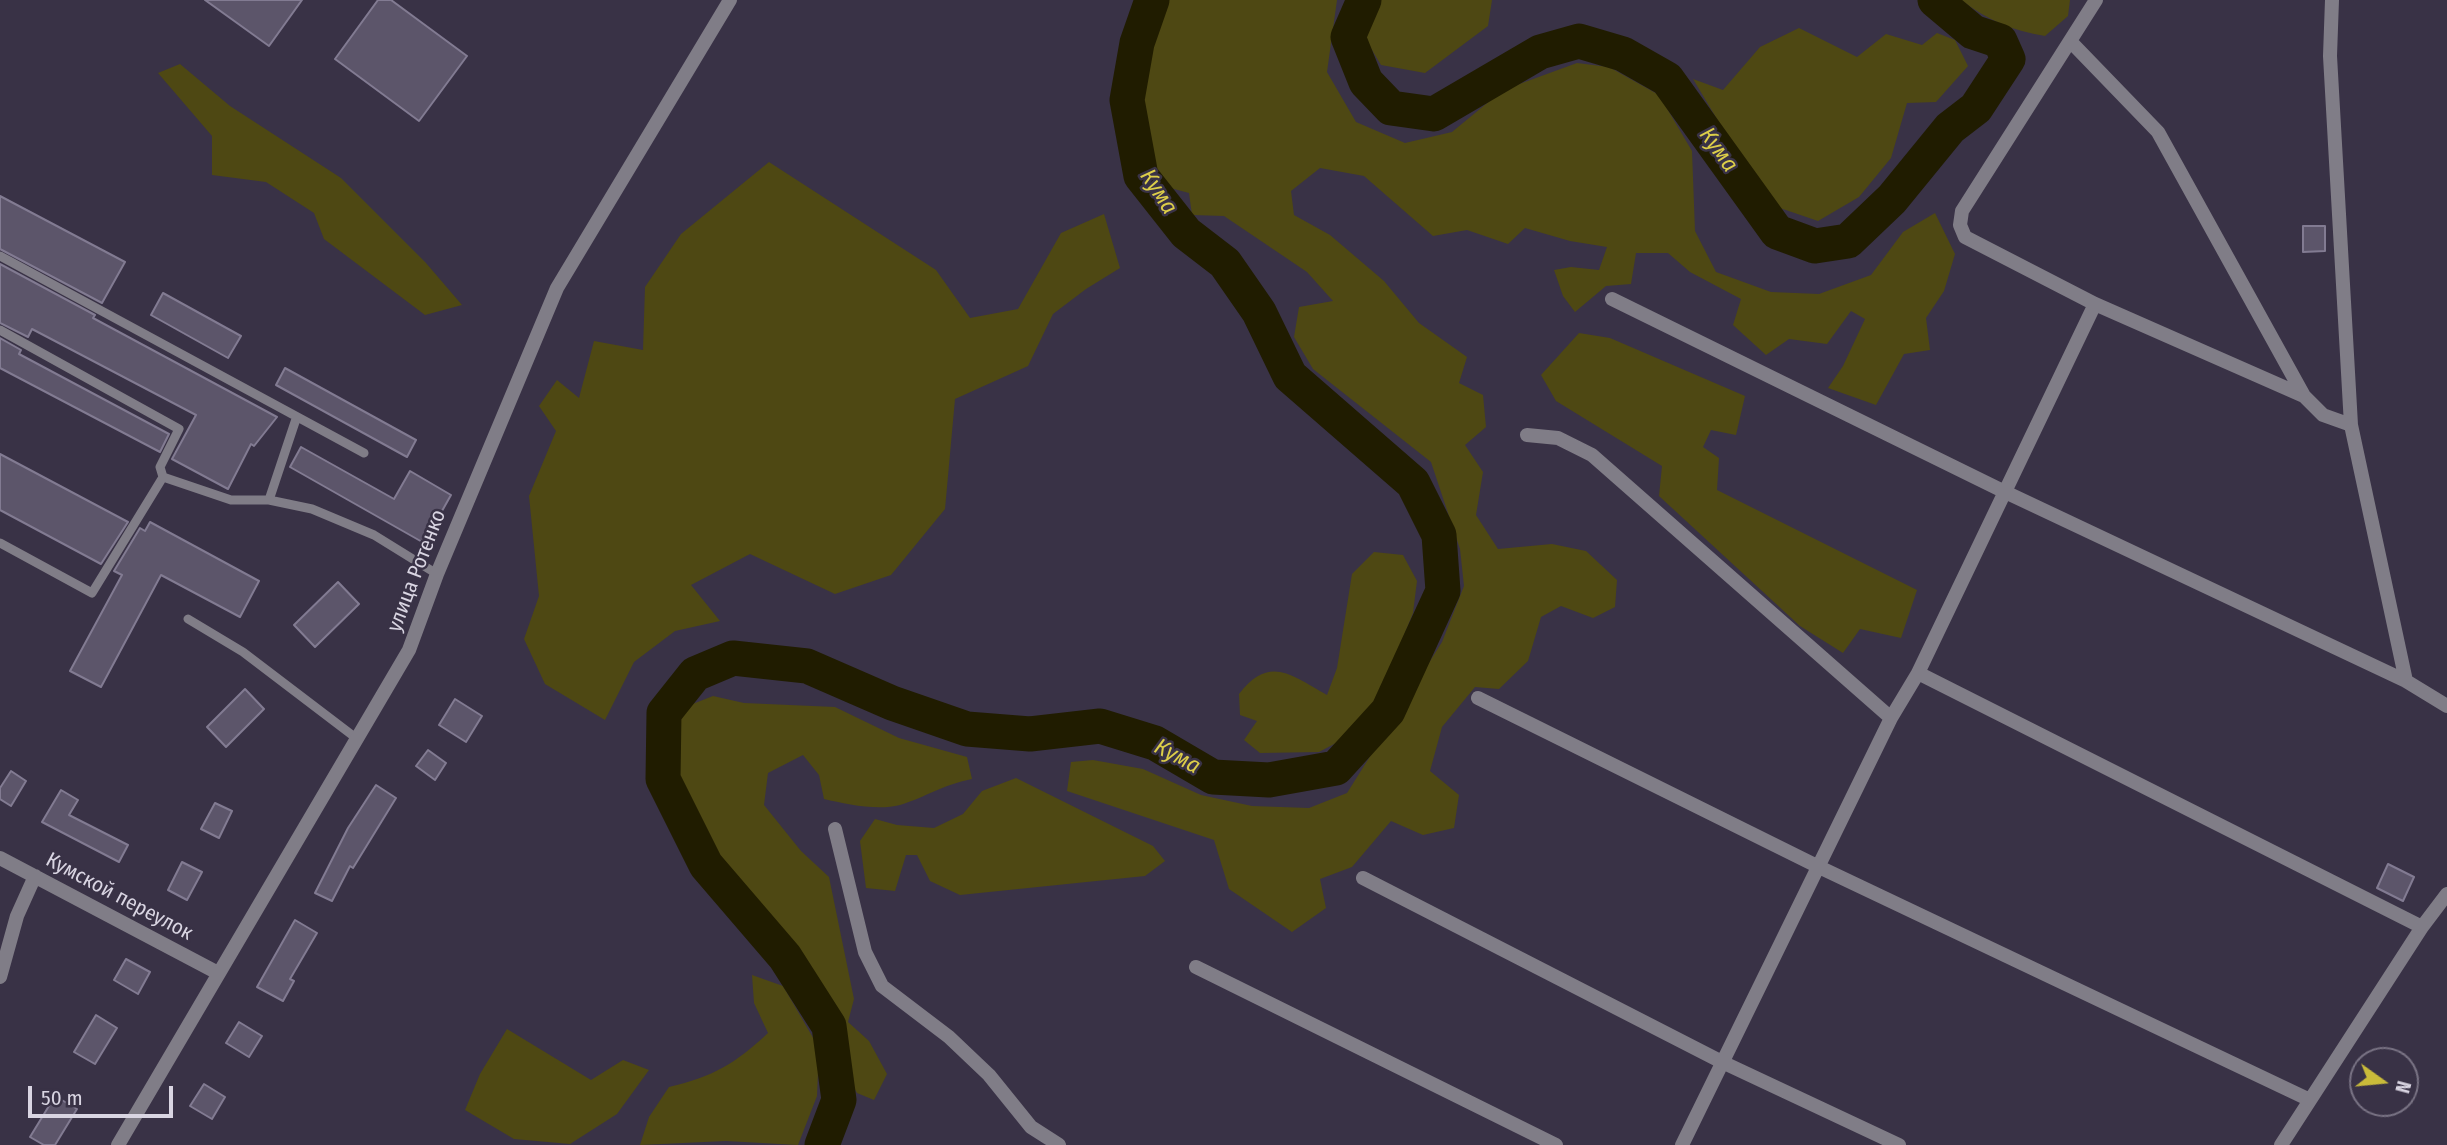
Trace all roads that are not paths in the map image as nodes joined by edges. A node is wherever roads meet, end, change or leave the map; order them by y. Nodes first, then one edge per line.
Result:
1 (730, 0) edge
2 (2096, 0) edge
3 (2332, 0) edge
4 (2071, 42) junction
5 (0, 256) edge
6 (1612, 299) dead end
7 (2095, 304) junction
8 (0, 330) edge
9 (2304, 396) junction
10 (296, 419) junction
11 (2351, 425) junction
12 (1527, 435) dead end
13 (363, 453) dead end
14 (163, 477) junction
15 (2003, 491) junction
16 (269, 500) junction
17 (0, 543) edge
18 (437, 574) junction
19 (188, 619) dead end
20 (1918, 673) junction
21 (2406, 681) junction
22 (1478, 698) dead end
23 (2447, 706) edge
24 (1891, 718) junction
25 (356, 738) junction
26 (835, 829) dead end
27 (0, 858) edge
28 (1819, 867) junction
29 (35, 876) junction
30 (1363, 878) dead end
31 (2447, 894) edge
32 (2422, 927) junction
33 (1196, 967) dead end
34 (218, 972) junction
35 (0, 978) edge
36 (1721, 1062) junction
37 (2310, 1100) junction
38 (118, 1145) edge
39 (1059, 1145) edge
40 (1556, 1145) edge
41 (1682, 1145) edge
42 (1899, 1145) edge
43 (2281, 1145) edge

1 - 18 street, улица Ротенко
2 - 4 street
3 - 11 street
4 - 7 street
4 - 9 street
5 - 10 lane
6 - 15 street
7 - 9 street
7 - 15 street
8 - 14 lane
9 - 11 street
10 - 13 lane
10 - 16 lane
11 - 21 street
12 - 24 street
14 - 16 lane
14 - 17 lane
15 - 20 street
15 - 21 street
16 - 18 lane
18 - 25 street, улица Ротенко
19 - 25 lane
20 - 24 street
20 - 32 street
21 - 23 street
22 - 28 street
24 - 28 street
25 - 34 street, улица Ротенко
26 - 39 street
27 - 29 street, Кумской переулок
28 - 36 street
28 - 37 street
29 - 34 street, Кумской переулок
29 - 35 street
30 - 36 street
31 - 32 street
32 - 37 street
33 - 40 street
34 - 38 street, улица Ротенко
36 - 41 street
36 - 42 street
37 - 43 street

